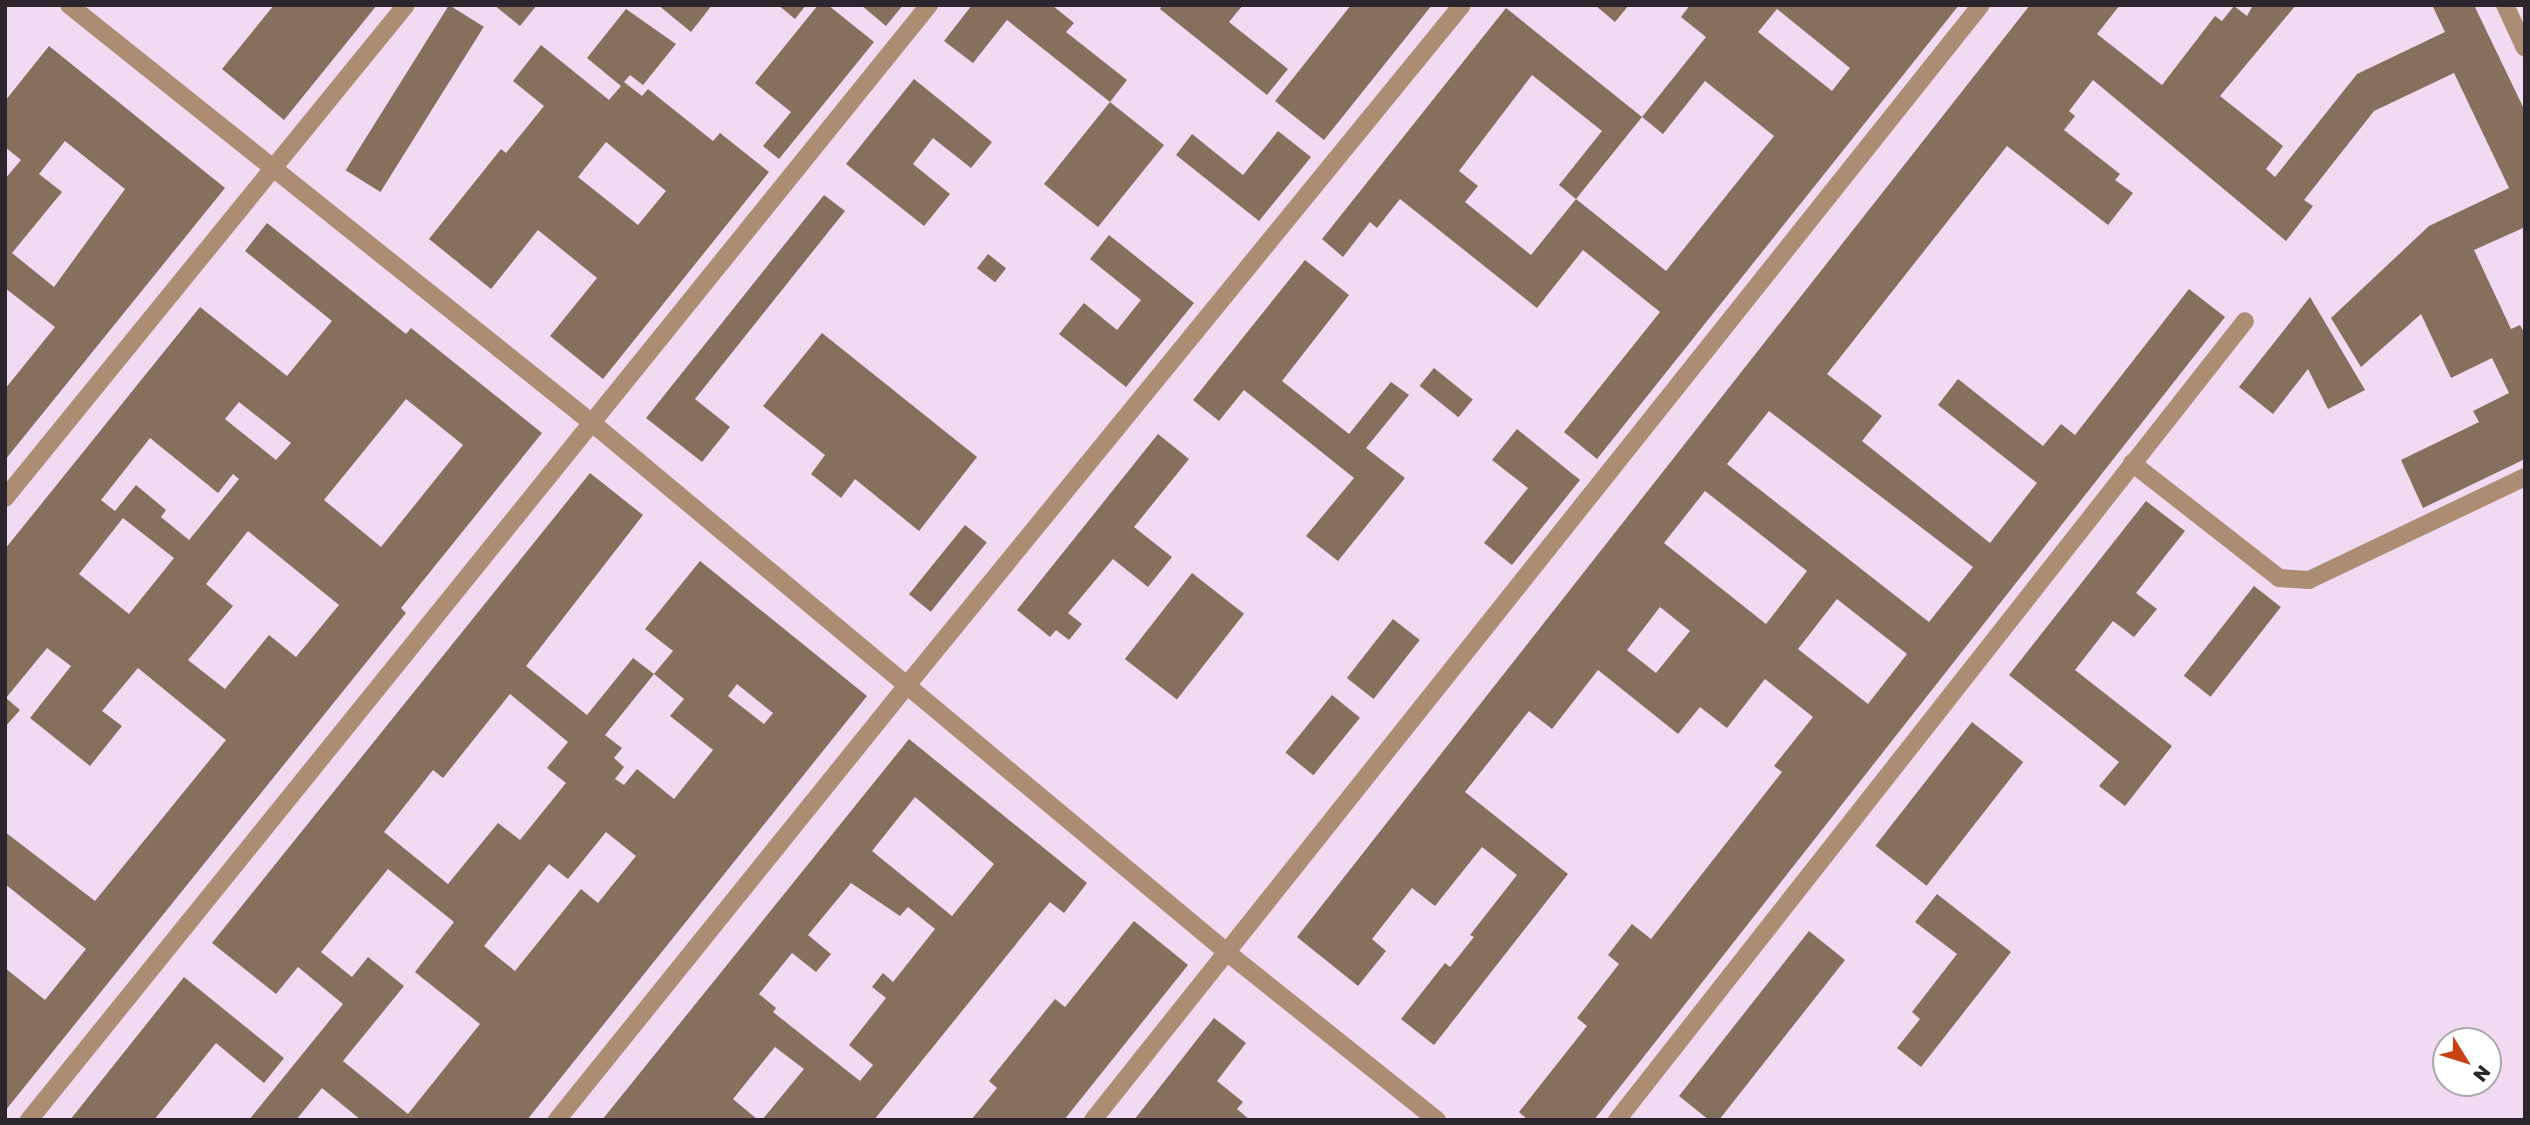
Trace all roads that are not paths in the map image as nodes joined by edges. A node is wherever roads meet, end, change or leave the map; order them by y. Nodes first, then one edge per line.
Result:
1 (69, 5) edge
2 (406, 5) edge
3 (929, 5) edge
4 (1462, 5) edge
5 (1981, 5) edge
6 (2505, 5) edge
7 (2525, 48) edge
8 (272, 169) junction
9 (2245, 321) dead end
10 (591, 422) junction
11 (2132, 463) junction
12 (2525, 477) edge
13 (5, 498) edge
14 (908, 684) junction
15 (1229, 954) junction
16 (29, 1120) edge
17 (557, 1120) edge
18 (1093, 1120) edge
19 (1437, 1120) edge
20 (1617, 1120) edge

1 - 8 street
2 - 8 street
3 - 10 street
4 - 14 street
5 - 15 street
6 - 7 street
8 - 10 street
8 - 13 street
9 - 11 street
10 - 14 street
10 - 16 street
11 - 12 street
11 - 20 street
14 - 15 street
14 - 17 street
15 - 18 street
15 - 19 street

